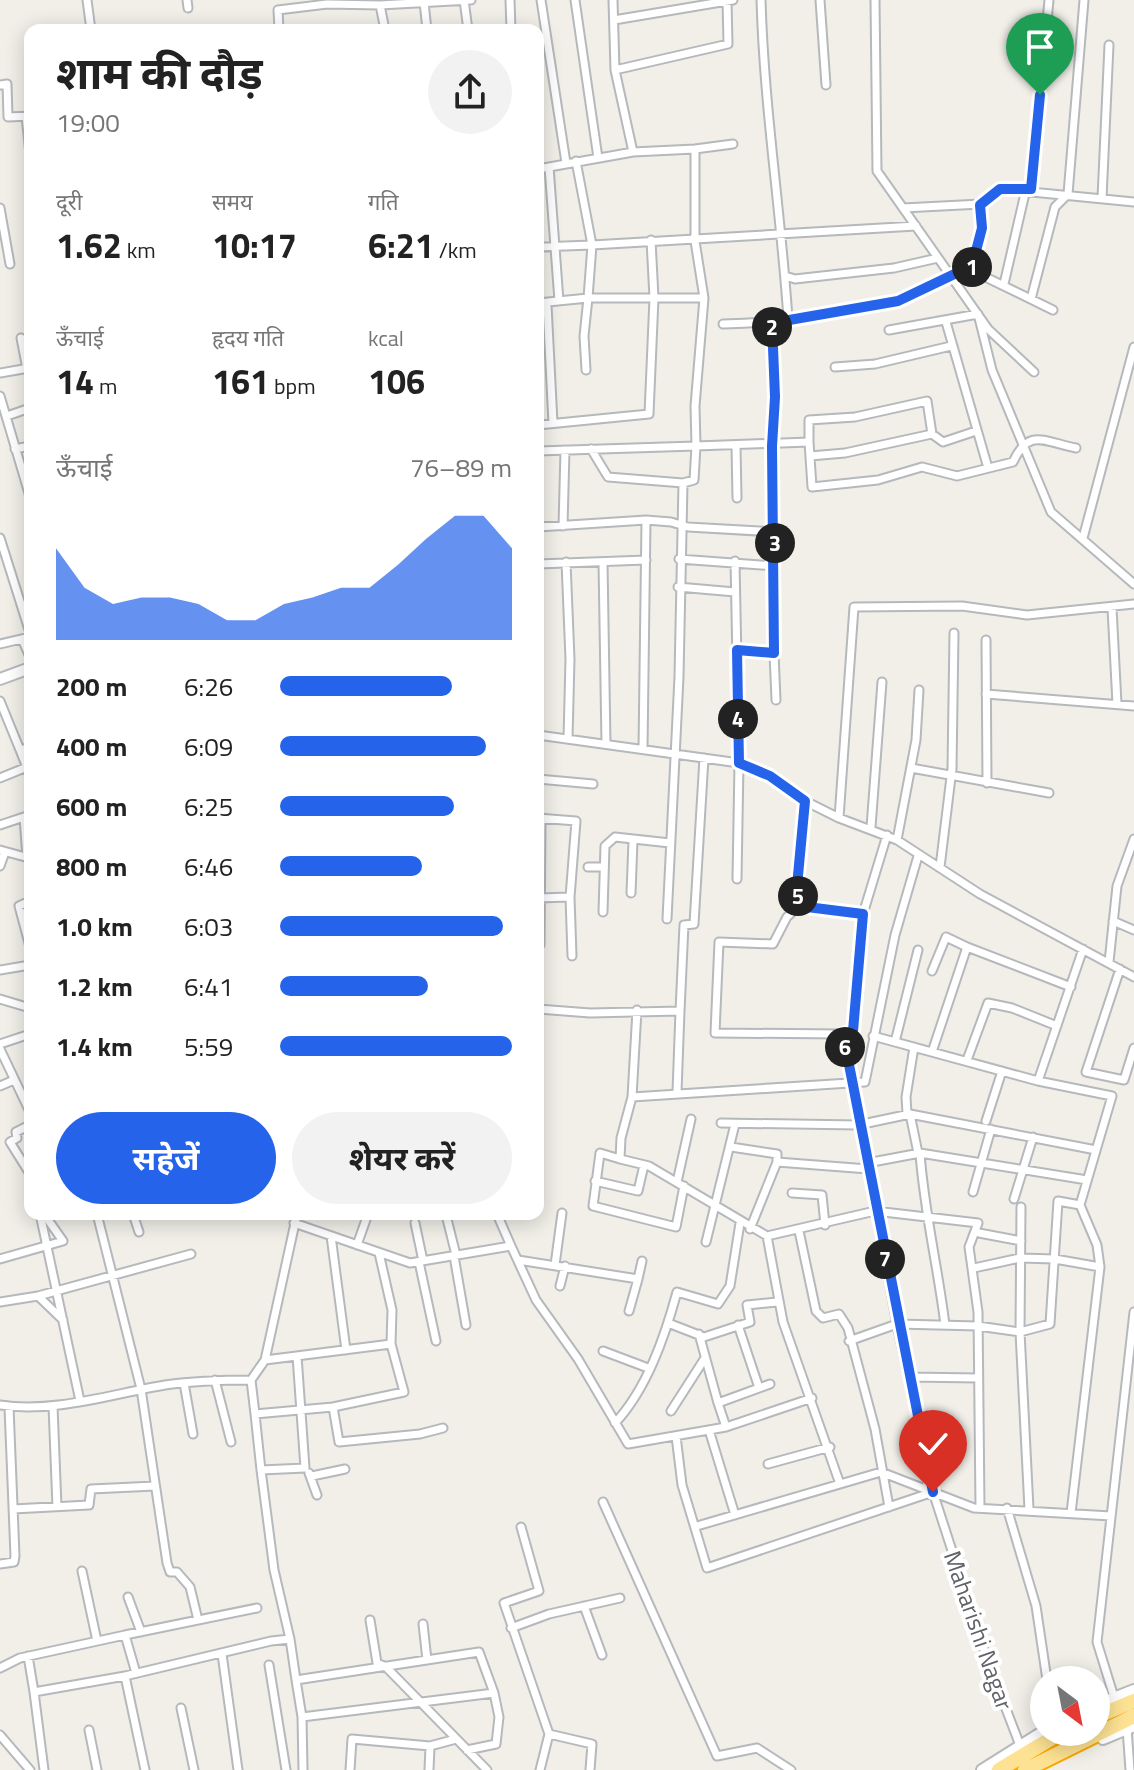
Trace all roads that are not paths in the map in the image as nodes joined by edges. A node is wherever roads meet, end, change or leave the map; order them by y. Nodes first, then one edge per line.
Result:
1 (87, 0) edge
2 (464, 0) edge
3 (471, 0) edge
4 (510, 0) edge
5 (541, 0) edge
6 (575, 0) edge
7 (613, 0) edge
8 (727, 0) edge
9 (733, 0) edge
10 (761, 0) edge
11 (820, 0) edge
12 (875, 0) edge
13 (1049, 0) edge
14 (1084, 0) edge
15 (327, 2) edge
16 (424, 2) junction
17 (386, 3) edge
18 (614, 20) junction
19 (90, 24) edge
20 (279, 24) edge
21 (385, 24) edge
22 (426, 24) edge
23 (467, 24) edge
24 (511, 24) edge
25 (1109, 45) dead end
26 (615, 70) junction
27 (0, 85) edge
28 (826, 85) dead end
29 (24, 116) edge
30 (4, 118) edge
31 (733, 144) dead end
32 (695, 149) junction
33 (633, 152) junction
34 (598, 158) junction
35 (576, 161) junction
36 (566, 163) junction
37 (549, 167) junction
38 (544, 168) edge
39 (1028, 189) junction
40 (1068, 194) junction
41 (1102, 198) junction
42 (1134, 202) edge
43 (981, 204) junction
44 (0, 208) edge
45 (903, 208) junction
46 (916, 226) junction
47 (782, 231) junction
48 (651, 240) junction
49 (695, 241) junction
50 (592, 245) junction
51 (558, 246) junction
52 (544, 247) edge
53 (938, 258) junction
54 (10, 264) dead end
55 (971, 270) junction
56 (785, 276) junction
57 (952, 277) junction
58 (1004, 284) junction
59 (588, 298) junction
60 (654, 298) junction
61 (704, 298) junction
62 (1031, 299) junction
63 (559, 301) junction
64 (544, 304) edge
65 (547, 305) junction
66 (1053, 310) dead end
67 (978, 314) junction
68 (788, 319) junction
69 (946, 322) junction
70 (772, 323) junction
71 (723, 324) dead end
72 (889, 330) dead end
73 (21, 338) dead end
74 (951, 346) junction
75 (1134, 347) edge
76 (24, 349) edge
77 (835, 367) dead end
78 (24, 369) edge
79 (586, 370) dead end
80 (1034, 372) dead end
81 (0, 373) edge
82 (0, 396) edge
83 (24, 410) edge
84 (7, 416) junction
85 (553, 423) junction
86 (544, 424) edge
87 (976, 431) junction
88 (932, 434) junction
89 (809, 442) junction
90 (1022, 443) junction
91 (696, 446) junction
92 (736, 446) junction
93 (772, 446) junction
94 (24, 447) edge
95 (1076, 448) dead end
96 (15, 449) junction
97 (591, 449) junction
98 (565, 450) junction
99 (544, 451) edge
100 (810, 456) junction
101 (988, 468) junction
102 (24, 477) edge
103 (683, 483) junction
104 (737, 498) dead end
105 (646, 520) junction
106 (679, 525) junction
107 (563, 526) junction
108 (544, 527) edge
109 (775, 532) junction
110 (0, 538) edge
111 (1083, 538) junction
112 (679, 559) junction
113 (646, 560) junction
114 (735, 561) junction
115 (566, 562) junction
116 (603, 562) junction
117 (544, 564) edge
118 (775, 566) junction
119 (1134, 584) edge
120 (678, 587) junction
121 (735, 592) junction
122 (1134, 604) edge
123 (1112, 608) junction
124 (24, 625) edge
125 (954, 633) dead end
126 (24, 637) edge
127 (986, 640) dead end
128 (0, 644) edge
129 (737, 650) junction
130 (774, 653) junction
131 (24, 670) edge
132 (0, 679) edge
133 (882, 682) dead end
134 (919, 690) dead end
135 (986, 694) junction
136 (776, 700) dead end
137 (0, 701) edge
138 (1117, 704) junction
139 (1134, 706) edge
140 (9, 723) junction
141 (0, 726) edge
142 (544, 736) edge
143 (568, 739) junction
144 (606, 744) junction
145 (24, 749) edge
146 (643, 749) junction
147 (20, 750) junction
148 (675, 754) junction
149 (704, 758) junction
150 (24, 760) edge
151 (739, 763) junction
152 (911, 768) junction
153 (24, 772) edge
154 (952, 777) junction
155 (0, 778) edge
156 (544, 780) edge
157 (987, 783) junction
158 (593, 784) dead end
159 (1049, 793) dead end
160 (805, 801) junction
161 (24, 817) edge
162 (544, 818) edge
163 (839, 818) junction
164 (0, 825) edge
165 (871, 827) junction
166 (887, 835) junction
167 (1134, 839) edge
168 (897, 840) junction
169 (633, 841) junction
170 (670, 843) junction
171 (2, 851) edge
172 (918, 856) junction
173 (24, 857) edge
174 (0, 866) edge
175 (588, 867) dead end
176 (603, 867) junction
177 (940, 867) junction
178 (737, 879) dead end
179 (631, 893) dead end
180 (570, 897) junction
181 (544, 898) edge
182 (24, 904) edge
183 (799, 906) junction
184 (603, 912) dead end
185 (863, 914) junction
186 (667, 919) dead end
187 (1113, 921) junction
188 (24, 925) edge
189 (1134, 930) edge
190 (967, 947) junction
191 (1083, 949) junction
192 (918, 950) dead end
193 (572, 956) dead end
194 (1109, 962) junction
195 (24, 966) edge
196 (1120, 969) junction
197 (0, 970) edge
198 (932, 971) dead end
199 (1134, 977) edge
200 (1071, 987) junction
201 (0, 999) edge
202 (24, 1006) edge
203 (544, 1009) edge
204 (637, 1010) junction
205 (680, 1011) junction
206 (1057, 1026) junction
207 (843, 1034) junction
208 (24, 1036) edge
209 (873, 1036) junction
210 (895, 1042) junction
211 (0, 1046) edge
212 (914, 1047) junction
213 (1134, 1048) edge
214 (932, 1052) junction
215 (967, 1060) junction
216 (1002, 1071) junction
217 (14, 1080) junction
218 (1038, 1081) junction
219 (851, 1083) junction
220 (0, 1086) edge
221 (677, 1092) junction
222 (632, 1097) junction
223 (24, 1100) edge
224 (909, 1114) junction
225 (691, 1119) dead end
226 (986, 1121) dead end
227 (721, 1123) dead end
228 (735, 1124) junction
229 (858, 1125) junction
230 (24, 1128) edge
231 (991, 1129) junction
232 (1033, 1137) junction
233 (10, 1142) junction
234 (0, 1145) edge
235 (731, 1147) junction
236 (1096, 1150) junction
237 (919, 1153) junction
238 (24, 1159) edge
239 (620, 1159) junction
240 (981, 1160) junction
241 (777, 1162) junction
242 (644, 1165) junction
243 (868, 1166) junction
244 (1023, 1168) junction
245 (1087, 1180) junction
246 (595, 1181) junction
247 (681, 1184) junction
248 (973, 1192) dead end
249 (792, 1193) dead end
250 (1014, 1199) dead end
251 (1080, 1205) junction
252 (716, 1207) junction
253 (1021, 1207) dead end
254 (875, 1211) junction
255 (562, 1213) dead end
256 (925, 1218) junction
257 (43, 1220) edge
258 (47, 1220) edge
259 (98, 1220) edge
260 (135, 1220) edge
261 (295, 1220) edge
262 (366, 1220) edge
263 (447, 1220) edge
264 (500, 1220) edge
265 (294, 1223) junction
266 (415, 1223) dead end
267 (740, 1223) junction
268 (825, 1225) junction
269 (750, 1229) junction
270 (799, 1231) junction
271 (139, 1232) dead end
272 (979, 1233) dead end
273 (331, 1236) junction
274 (767, 1236) junction
275 (1021, 1241) junction
276 (706, 1242) dead end
277 (48, 1244) junction
278 (357, 1245) junction
279 (511, 1246) junction
280 (379, 1253) junction
281 (191, 1254) dead end
282 (455, 1256) junction
283 (1020, 1258) junction
284 (0, 1259) edge
285 (1055, 1259) junction
286 (518, 1260) junction
287 (421, 1261) junction
288 (642, 1261) dead end
289 (555, 1265) junction
290 (565, 1266) junction
291 (1100, 1267) junction
292 (974, 1268) junction
293 (112, 1278) junction
294 (638, 1279) junction
295 (560, 1286) dead end
296 (57, 1291) junction
297 (38, 1296) junction
298 (0, 1302) edge
299 (777, 1302) junction
300 (629, 1311) dead end
301 (1134, 1312) edge
302 (63, 1320) junction
303 (668, 1323) junction
304 (897, 1324) junction
305 (466, 1325) dead end
306 (738, 1325) junction
307 (945, 1325) junction
308 (978, 1326) junction
309 (1020, 1332) junction
310 (699, 1334) junction
311 (436, 1341) dead end
312 (849, 1341) junction
313 (391, 1344) junction
314 (346, 1350) junction
315 (603, 1351) dead end
316 (1132, 1353) edge
317 (297, 1356) junction
318 (705, 1358) junction
319 (265, 1360) junction
320 (648, 1368) junction
321 (909, 1377) junction
322 (978, 1378) junction
323 (215, 1380) junction
324 (251, 1380) junction
325 (184, 1383) junction
326 (770, 1384) dead end
327 (759, 1388) junction
328 (141, 1389) junction
329 (812, 1398) junction
330 (80, 1401) junction
331 (718, 1403) junction
332 (5, 1406) edge
333 (53, 1406) junction
334 (333, 1407) junction
335 (300, 1410) junction
336 (671, 1411) dead end
337 (255, 1414) junction
338 (615, 1423) junction
339 (726, 1427) junction
340 (443, 1428) dead end
341 (709, 1430) junction
342 (193, 1434) dead end
343 (676, 1436) junction
344 (231, 1442) dead end
345 (830, 1447) junction
346 (768, 1464) dead end
347 (305, 1468) junction
348 (345, 1469) dead end
349 (261, 1470) junction
350 (881, 1472) junction
351 (312, 1476) junction
352 (840, 1484) junction
353 (155, 1486) junction
354 (933, 1492) junction
355 (317, 1495) dead end
356 (603, 1502) dead end
357 (57, 1507) junction
358 (889, 1507) junction
359 (980, 1508) junction
360 (1007, 1508) junction
361 (13, 1509) junction
362 (1029, 1509) junction
363 (1071, 1513) junction
364 (735, 1515) junction
365 (1111, 1516) junction
366 (697, 1526) junction
367 (521, 1527) dead end
368 (0, 1564) edge
369 (82, 1571) dead end
370 (128, 1597) dead end
371 (620, 1598) dead end
372 (584, 1606) junction
373 (257, 1608) dead end
374 (198, 1620) junction
375 (370, 1620) dead end
376 (423, 1624) dead end
377 (511, 1628) junction
378 (141, 1632) junction
379 (125, 1635) junction
380 (290, 1639) junction
381 (97, 1641) junction
382 (222, 1654) junction
383 (602, 1655) dead end
384 (28, 1656) junction
385 (427, 1660) junction
386 (269, 1665) dead end
387 (1045, 1666) edge
388 (386, 1667) junction
389 (0, 1668) edge
390 (136, 1673) junction
391 (125, 1676) junction
392 (296, 1680) junction
393 (1134, 1690) edge
394 (34, 1692) junction
395 (494, 1693) junction
396 (1114, 1697) junction
397 (1110, 1699) edge
398 (1134, 1701) edge
399 (420, 1703) junction
400 (181, 1708) dead end
401 (1110, 1711) edge
402 (302, 1717) junction
403 (1132, 1723) edge
404 (89, 1730) dead end
405 (549, 1734) junction
406 (0, 1735) edge
407 (456, 1739) junction
408 (1030, 1742) edge
409 (1030, 1745) edge
410 (430, 1746) junction
411 (1021, 1749) junction
412 (467, 1750) junction
413 (1048, 1768) edge
414 (30, 1770) edge
415 (44, 1770) edge
416 (97, 1770) edge
417 (145, 1770) edge
418 (194, 1770) edge
419 (238, 1770) edge
420 (286, 1770) edge
421 (303, 1770) edge
422 (350, 1770) edge
423 (429, 1770) edge
424 (487, 1770) edge
425 (540, 1770) edge
426 (590, 1770) edge
427 (791, 1770) edge
428 (982, 1770) edge
429 (999, 1770) edge
430 (1025, 1770) edge
431 (1130, 1770) edge

1 - 19 street
2 - 3 street
2 - 16 street
2 - 23 street
4 - 24 street
5 - 36 street
6 - 34 street
7 - 18 street
8 - 9 street
8 - 18 street
8 - 26 street
10 - 47 street
11 - 28 street
12 - 45 street
13 - 39 street
14 - 40 street
15 - 17 street
15 - 20 street
16 - 17 street
16 - 22 street
17 - 21 street
18 - 26 street
25 - 41 street
26 - 33 street
27 - 30 street
29 - 30 street
31 - 32 street
32 - 33 street
32 - 49 street
33 - 34 street
34 - 35 street
35 - 36 street
35 - 50 street
36 - 37 street
37 - 38 street
37 - 51 street
39 - 40 street
39 - 43 street
39 - 58 street
40 - 41 street
40 - 62 street
41 - 42 street
43 - 45 street
43 - 55 street
44 - 54 street
45 - 46 street
46 - 47 street
46 - 53 street
47 - 49 street
47 - 56 street
48 - 49 street
48 - 50 street
48 - 60 street
49 - 61 street
50 - 51 street
50 - 59 street
51 - 52 street
51 - 63 street
53 - 56 street
53 - 57 street
55 - 57 street
55 - 58 street
56 - 68 street
57 - 67 street
57 - 68 street
58 - 62 street
59 - 60 street
59 - 63 street
59 - 79 street
60 - 61 street
60 - 85 street
61 - 91 street
62 - 66 street
63 - 65 street
64 - 65 street
65 - 85 street
67 - 69 street
67 - 80 street
67 - 90 street
68 - 70 street
69 - 72 street
69 - 74 street
70 - 71 street
70 - 93 street
73 - 76 street
74 - 77 street
74 - 87 street
75 - 111 street
78 - 81 street
82 - 84 street
83 - 84 street
84 - 96 street
85 - 86 street
87 - 88 street
87 - 101 street
88 - 89 street
88 - 100 street
89 - 93 street
89 - 100 street
90 - 95 street
90 - 101 street
90 - 111 street
91 - 92 street
91 - 97 street
91 - 103 street
92 - 93 street
92 - 104 street
93 - 109 street
94 - 96 street
96 - 102 street
97 - 98 street
97 - 103 street
98 - 99 street
98 - 107 street
100 - 101 street
103 - 106 street
105 - 106 street
105 - 107 street
105 - 113 street
106 - 109 street
106 - 112 street
107 - 108 street
109 - 118 street
110 - 124 street
111 - 119 street
112 - 114 street
112 - 120 street
113 - 116 street
113 - 146 street
114 - 118 street
114 - 121 street
115 - 116 street
115 - 117 street
115 - 143 street
116 - 144 street
118 - 130 street
120 - 121 street
120 - 148 street
121 - 129 street
122 - 123 street
123 - 138 street
123 - 163 street
125 - 154 street
126 - 128 street
127 - 135 street
129 - 130 street
129 - 151 street
130 - 136 street
131 - 132 street
133 - 165 street
134 - 152 street
135 - 138 street
135 - 157 street
137 - 140 street
138 - 139 street
140 - 141 street
140 - 147 street
142 - 143 street
143 - 144 street
144 - 146 street
145 - 147 street
146 - 148 street
147 - 150 street
148 - 149 street
148 - 170 street
149 - 151 street
149 - 205 street
151 - 160 street
151 - 178 street
152 - 154 street
152 - 168 street
153 - 155 street
154 - 157 street
154 - 177 street
156 - 158 street
157 - 159 street
160 - 163 street
160 - 183 street
161 - 164 street
162 - 180 street
163 - 165 street
165 - 166 street
166 - 168 street
166 - 185 street
167 - 187 street
168 - 172 street
169 - 170 street
169 - 176 street
169 - 179 street
170 - 186 street
171 - 173 street
171 - 174 street
172 - 177 street
172 - 209 street
175 - 176 street
176 - 184 street
177 - 191 street
180 - 181 street
180 - 193 street
182 - 188 street
183 - 185 street
183 - 207 street
185 - 207 street
187 - 189 street
187 - 194 street
190 - 198 street
190 - 200 street
190 - 214 street
191 - 194 street
191 - 200 street
192 - 210 street
194 - 196 street
195 - 197 street
196 - 199 street
196 - 213 street
200 - 206 street
201 - 202 street
203 - 204 street
204 - 205 street
204 - 222 street
205 - 221 street
206 - 215 street
206 - 218 street
207 - 219 street, Maharishi Nagar
208 - 211 street
209 - 210 street
209 - 219 street
210 - 212 street
211 - 217 street
212 - 214 street
212 - 224 street
214 - 215 street
215 - 216 street
216 - 218 street
216 - 226 street
217 - 220 street
217 - 223 street
218 - 236 street
219 - 221 street
219 - 229 street, Maharishi Nagar
221 - 222 street
222 - 239 street
224 - 229 street
224 - 231 street
224 - 237 street
225 - 247 street
227 - 228 street
228 - 229 street
228 - 235 street
229 - 243 street, Maharishi Nagar
230 - 233 street
231 - 232 street
231 - 240 street
232 - 236 street
232 - 244 street
233 - 234 street
233 - 238 street
235 - 241 street
235 - 252 street
236 - 245 street
237 - 240 street
237 - 243 street
237 - 256 street
239 - 242 street
239 - 246 street
240 - 244 street
240 - 248 street
241 - 243 street
241 - 269 street
242 - 246 street
242 - 247 street
243 - 254 street, Maharishi Nagar
244 - 245 street
244 - 250 street
245 - 251 street
246 - 247 street
247 - 252 street
249 - 268 street
251 - 285 street
251 - 291 street
252 - 267 street
252 - 276 street
253 - 275 street
254 - 256 street
254 - 268 street
254 - 304 street, Maharishi Nagar
255 - 289 street
256 - 292 street
256 - 307 street
257 - 277 street
258 - 277 street
259 - 293 street
260 - 271 street
261 - 265 street
262 - 278 street
263 - 282 street
264 - 279 street
265 - 273 street
265 - 319 street
266 - 287 street
267 - 269 street
267 - 303 street
268 - 270 street
269 - 274 street
270 - 274 street
270 - 312 street
272 - 275 street
273 - 278 street
273 - 314 street
274 - 299 street
275 - 283 street
277 - 284 street
277 - 296 street
278 - 280 street
279 - 282 street
279 - 286 street
280 - 287 street
280 - 313 street
281 - 293 street
282 - 287 street
282 - 305 street
283 - 285 street
283 - 292 street
283 - 309 street
285 - 291 street
285 - 309 street
286 - 289 street
286 - 338 street
287 - 311 street
288 - 294 street
289 - 290 street
290 - 294 street
290 - 295 street
291 - 363 street
292 - 308 street
293 - 296 street
293 - 328 street
294 - 300 street
296 - 297 street
296 - 302 street
297 - 298 street
297 - 302 street
299 - 306 street
299 - 329 street
301 - 316 street
302 - 330 street
303 - 310 street
303 - 320 street
304 - 307 street
304 - 312 street
304 - 321 street, Maharishi Nagar
306 - 310 street
306 - 327 street
307 - 308 street
308 - 309 street
308 - 322 street
309 - 362 street
310 - 318 street
312 - 350 street
313 - 314 street
313 - 334 street
314 - 317 street
315 - 320 street
316 - 365 street
317 - 319 street
317 - 335 street
318 - 331 street
318 - 336 street
319 - 324 street
320 - 338 street
321 - 322 street
321 - 354 street, Maharishi Nagar
322 - 359 street
323 - 324 street
323 - 325 street
323 - 344 street
324 - 337 street
325 - 328 street
325 - 342 street
326 - 327 street
327 - 331 street
328 - 330 street
328 - 353 street
329 - 339 street
329 - 345 street
330 - 333 street
331 - 339 street
332 - 333 street
332 - 361 street
333 - 357 street
334 - 335 street
334 - 340 street
335 - 337 street
335 - 347 street
337 - 349 street
338 - 343 street
339 - 341 street
341 - 343 street
341 - 364 street
343 - 366 street
345 - 346 street
345 - 352 street
347 - 349 street
347 - 351 street
348 - 351 street
349 - 380 street
350 - 352 street
350 - 354 street
350 - 358 street
351 - 355 street
352 - 364 street
353 - 357 street
353 - 374 street
354 - 358 street
354 - 359 street
354 - 411 street, Maharishi Nagar
356 - 427 street
357 - 361 street
358 - 366 street
359 - 360 street
360 - 362 street
360 - 387 street
361 - 368 street
362 - 363 street
363 - 365 street
364 - 366 street
365 - 396 street
367 - 377 street
369 - 381 street
370 - 378 street
371 - 372 street
372 - 377 street
372 - 383 street
373 - 374 street
374 - 378 street
375 - 388 street
376 - 385 street
377 - 405 street
378 - 379 street
379 - 381 street
379 - 390 street
380 - 382 street
380 - 392 street
381 - 384 street
382 - 390 street
382 - 419 street
384 - 389 street
384 - 394 street
385 - 388 street
385 - 395 street
386 - 420 street
388 - 392 street
388 - 399 street
390 - 391 street
391 - 394 street
391 - 417 street
392 - 402 street
393 - 396 street
394 - 415 street
395 - 399 street
395 - 412 street
396 - 397 street
398 - 401 highway
399 - 402 street
399 - 407 street
400 - 418 street
402 - 421 street
403 - 413 street
403 - 430 highway
403 - 431 street
404 - 416 street
405 - 425 street
405 - 426 street
406 - 414 street
407 - 410 street
407 - 412 street
408 - 411 street
409 - 411 highway
410 - 422 street
410 - 423 street
411 - 428 street
411 - 429 highway
412 - 424 street

